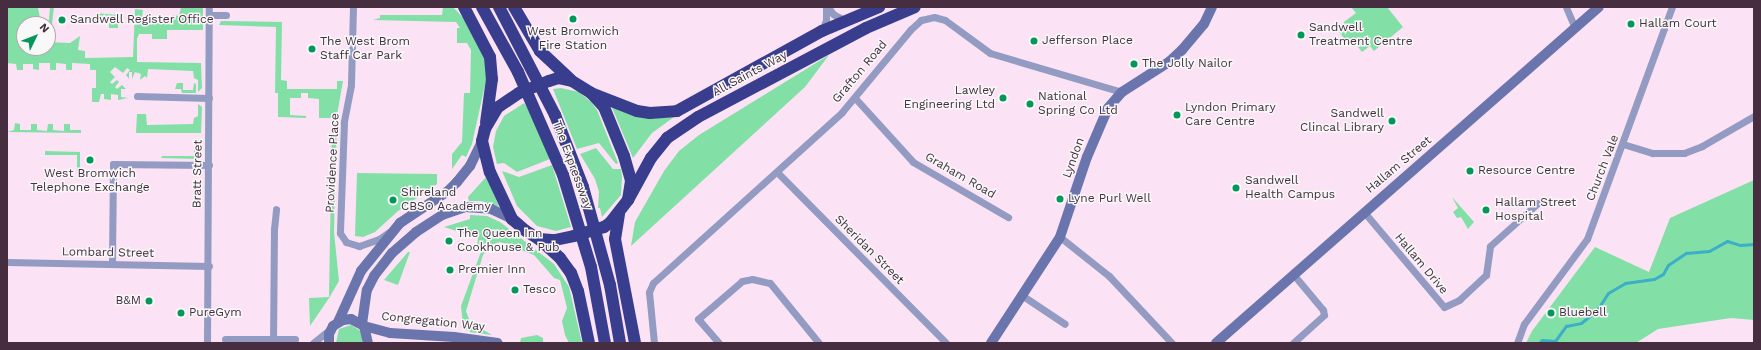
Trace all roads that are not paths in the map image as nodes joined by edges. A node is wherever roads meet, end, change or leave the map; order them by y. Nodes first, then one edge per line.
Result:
1 (353, 7) edge
2 (464, 7) edge
3 (482, 7) edge
4 (499, 7) edge
5 (514, 7) edge
6 (827, 7) edge
7 (879, 7) edge
8 (915, 7) edge
9 (1212, 7) edge
10 (1566, 7) edge
11 (1599, 7) edge
12 (1672, 7) edge
13 (209, 11) edge
14 (226, 15) dead end
15 (846, 21) junction
16 (1575, 28) junction
17 (822, 31) junction
18 (572, 81) junction
19 (1122, 92) junction
20 (591, 93) junction
21 (137, 96) dead end
22 (209, 98) junction
23 (855, 98) junction
24 (1754, 116) edge
25 (484, 129) junction
26 (482, 141) junction
27 (1623, 144) junction
28 (209, 165) junction
29 (777, 172) junction
30 (628, 200) junction
31 (1538, 203) dead end
32 (276, 209) dead end
33 (1364, 212) junction
34 (619, 213) junction
35 (1008, 217) dead end
36 (512, 219) junction
37 (394, 229) junction
38 (1060, 237) junction
39 (539, 239) junction
40 (7, 262) edge
41 (112, 262) junction
42 (208, 266) junction
43 (1293, 274) junction
44 (1022, 296) junction
45 (1065, 324) dead end
46 (335, 325) junction
47 (363, 325) junction
48 (208, 334) junction
49 (225, 339) dead end
50 (295, 339) dead end
51 (273, 341) edge
52 (207, 343) edge
53 (213, 343) edge
54 (313, 343) edge
55 (329, 343) edge
56 (368, 343) edge
57 (498, 343) edge
58 (589, 343) edge
59 (605, 343) edge
60 (620, 343) edge
61 (635, 343) edge
62 (654, 343) edge
63 (719, 343) edge
64 (819, 343) edge
65 (946, 343) edge
66 (991, 343) edge
67 (1172, 343) edge
68 (1216, 343) edge
69 (1293, 343) edge
70 (1517, 343) edge

1 - 37 street, Providence Place
2 - 25 highway
3 - 59 highway, The Expressway
4 - 60 highway, The Expressway
5 - 18 highway
6 - 15 street
6 - 17 street
7 - 15 highway, All Saints Way
8 - 30 highway, All Saints Way
9 - 19 street, Lyndon
10 - 16 street
11 - 16 street, Hallam Street
12 - 27 street, Church Vale
13 - 14 street, Bratt Street
13 - 22 street, Bratt Street
15 - 17 highway, All Saints Way
16 - 33 street, Hallam Street
17 - 20 highway, All Saints Way
18 - 20 highway
18 - 25 highway, bridge
19 - 23 street, Grafton Road
19 - 38 street, Lyndon
20 - 30 highway
21 - 22 street
22 - 28 street, Bratt Street
23 - 29 street, Grafton Road
23 - 35 street, Graham Road
24 - 27 street
25 - 26 highway
26 - 36 highway
26 - 37 street
27 - 70 street, Church Vale
28 - 41 street
28 - 42 street, Bratt Street
29 - 62 street, Grafton Road
29 - 65 street, Sheridan Street
30 - 34 highway, All Saints Way
31 - 33 street, Hallam Drive
32 - 51 street
33 - 43 street, Hallam Street
34 - 39 highway, bridge
34 - 61 highway
36 - 39 highway
36 - 47 street
37 - 46 street
38 - 44 street, Lyndon
38 - 67 street
39 - 58 highway
40 - 41 street, Lombard Street
41 - 42 street, Lombard Street
42 - 48 street, Bratt Street
43 - 68 street, Hallam Street
43 - 69 street
44 - 45 street
44 - 66 street, Lyndon
46 - 47 street, Congregation Way
46 - 54 street
46 - 55 street
47 - 56 street
47 - 57 street, Congregation Way
48 - 52 street, Bratt Street
48 - 53 street, Bratt Street
49 - 51 street
50 - 51 street
63 - 64 street

